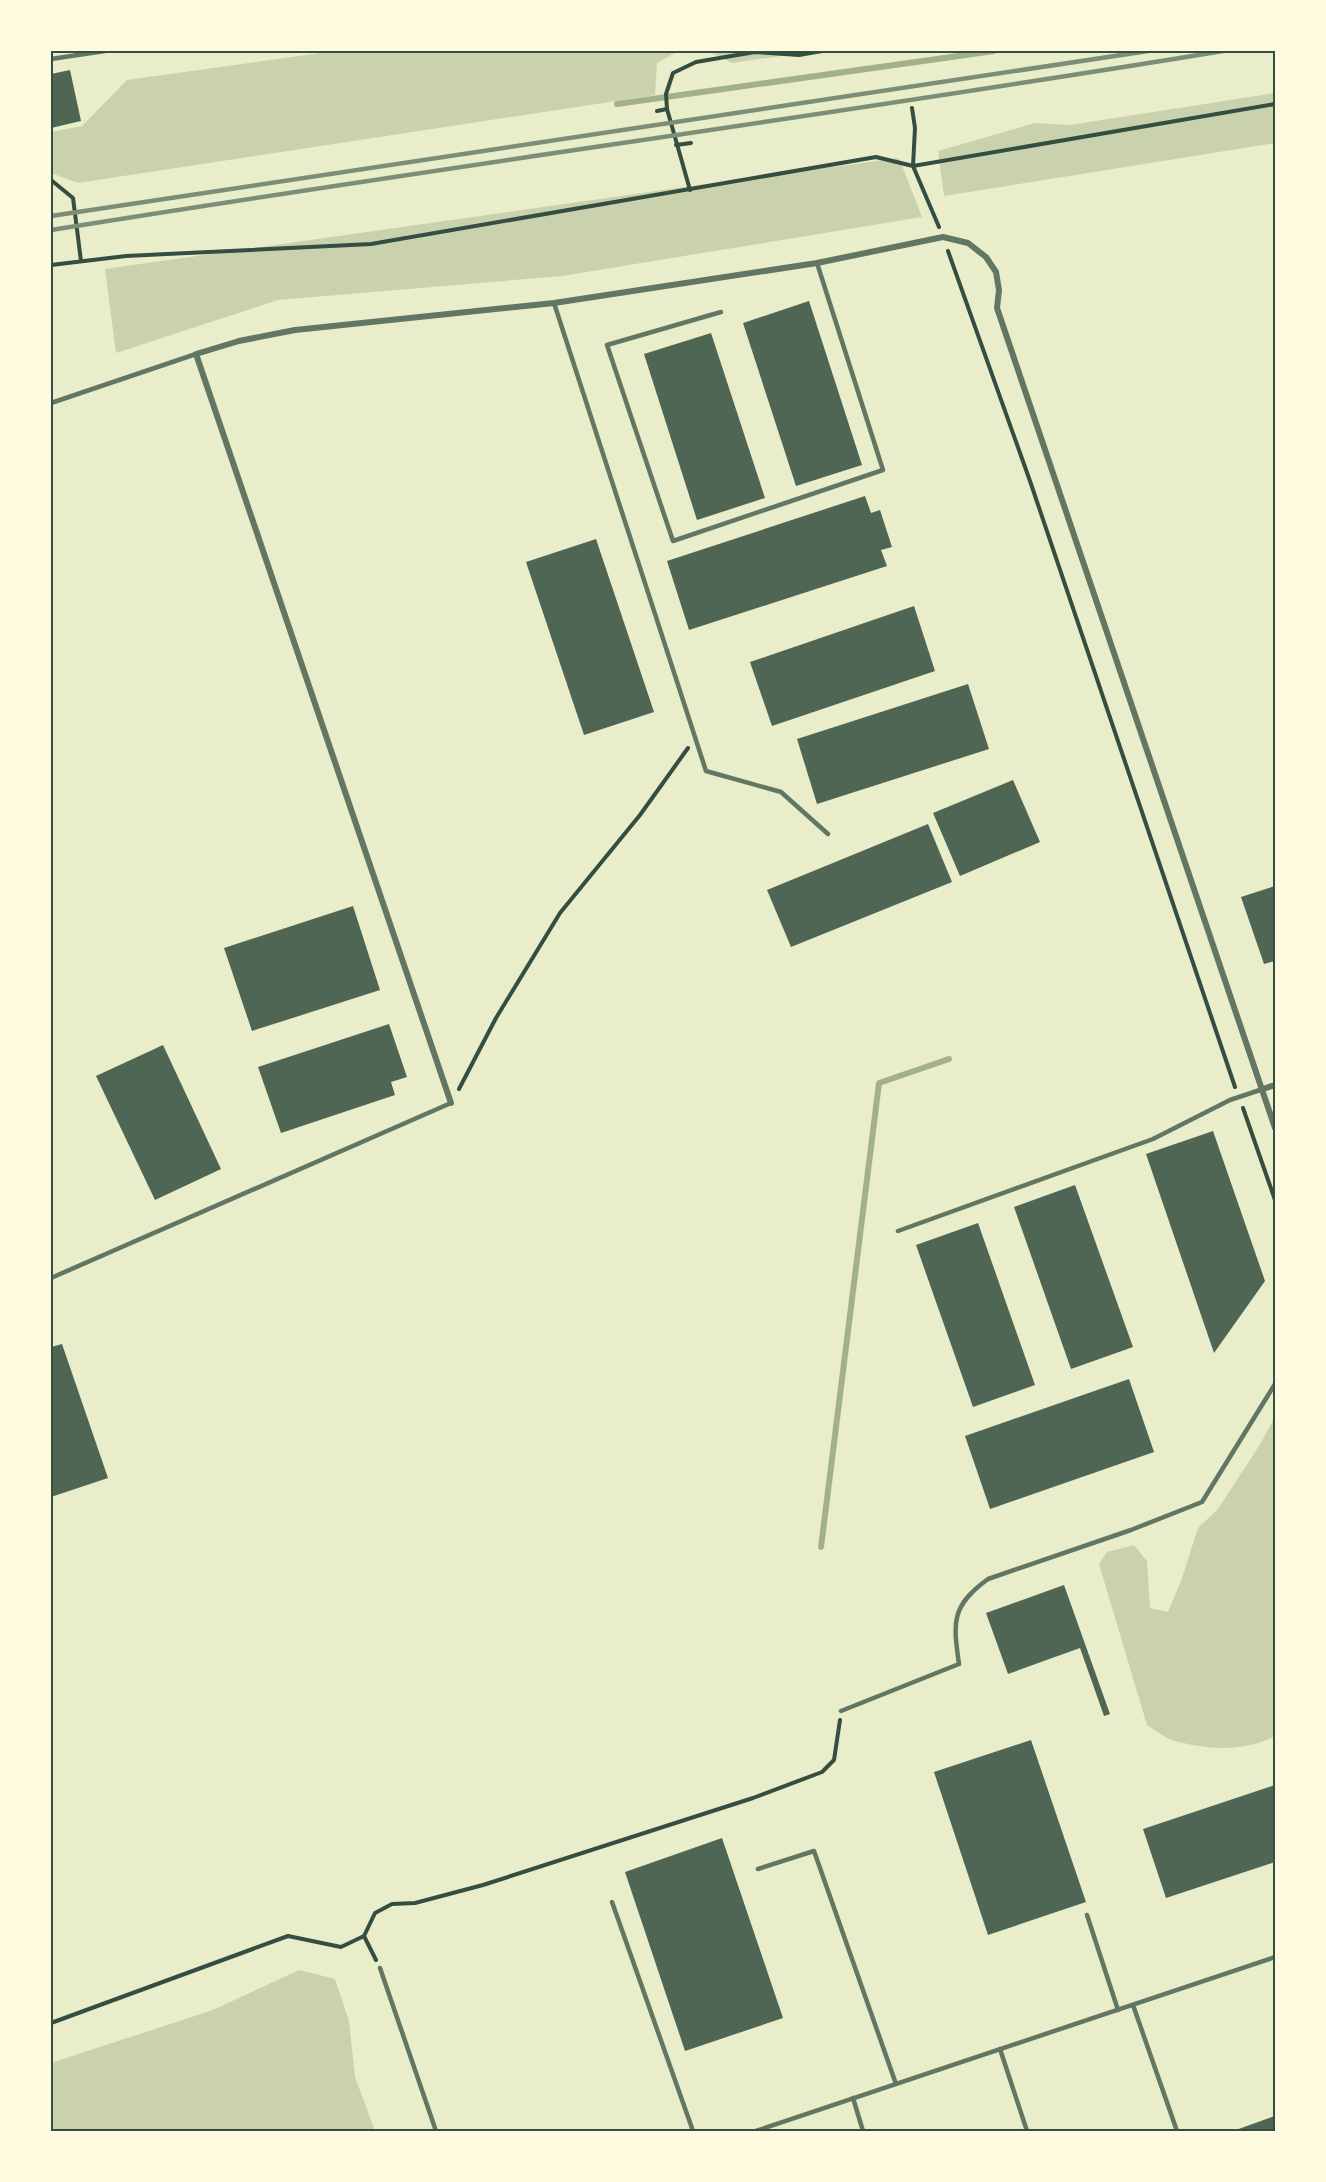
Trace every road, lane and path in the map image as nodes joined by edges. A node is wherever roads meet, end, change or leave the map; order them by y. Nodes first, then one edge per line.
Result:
1 (105, 51) edge
2 (822, 51) edge
3 (51, 59) edge
4 (1275, 104) edge
5 (912, 108) dead end
6 (668, 109) junction
7 (657, 111) dead end
8 (691, 143) dead end
9 (676, 145) junction
10 (913, 166) junction
11 (51, 180) edge
12 (690, 190) junction
13 (943, 237) junction
14 (81, 261) junction
15 (817, 263) junction
16 (51, 265) edge
17 (554, 303) junction
18 (721, 312) dead end
19 (196, 354) junction
20 (51, 404) edge
21 (695, 737) junction
22 (828, 834) dead end
23 (1275, 1085) edge
24 (1263, 1089) junction
25 (1239, 1097) junction
26 (451, 1103) junction
27 (1275, 1128) edge
28 (1275, 1200) edge
29 (898, 1231) dead end
30 (51, 1278) edge
31 (1275, 1384) edge
32 (841, 1710) joint
33 (758, 1869) dead end
34 (612, 1902) dead end
35 (1087, 1915) dead end
36 (364, 1936) junction
37 (1275, 1957) edge
38 (380, 1968) joint
39 (1133, 2005) junction
40 (1118, 2010) junction
41 (51, 2023) edge
42 (1000, 2049) junction
43 (896, 2084) junction
44 (853, 2098) junction
45 (436, 2131) edge
46 (693, 2131) edge
47 (756, 2131) edge
48 (863, 2131) edge
49 (1027, 2131) edge
50 (1177, 2131) edge

1 - 3 lane
2 - 6 path
4 - 10 path
5 - 10 path
6 - 7 path
6 - 9 path
8 - 9 path
9 - 12 path
10 - 12 path
10 - 13 path
11 - 14 path
12 - 14 path
13 - 15 street
13 - 24 street
13 - 25 path
14 - 16 path
15 - 17 street
15 - 18 lane
17 - 19 street
17 - 21 lane
19 - 20 lane
19 - 26 street
21 - 22 lane
21 - 26 path
23 - 24 street
24 - 25 lane
24 - 27 street
25 - 28 path
25 - 29 lane
26 - 30 lane
31 - 32 lane
32 - 36 path
33 - 43 lane
34 - 46 lane
35 - 40 lane
36 - 38 path
36 - 41 path
37 - 39 lane
38 - 45 lane
39 - 40 lane
39 - 50 lane
40 - 42 lane
42 - 43 lane
42 - 49 lane
43 - 44 lane
44 - 47 lane
44 - 48 lane

